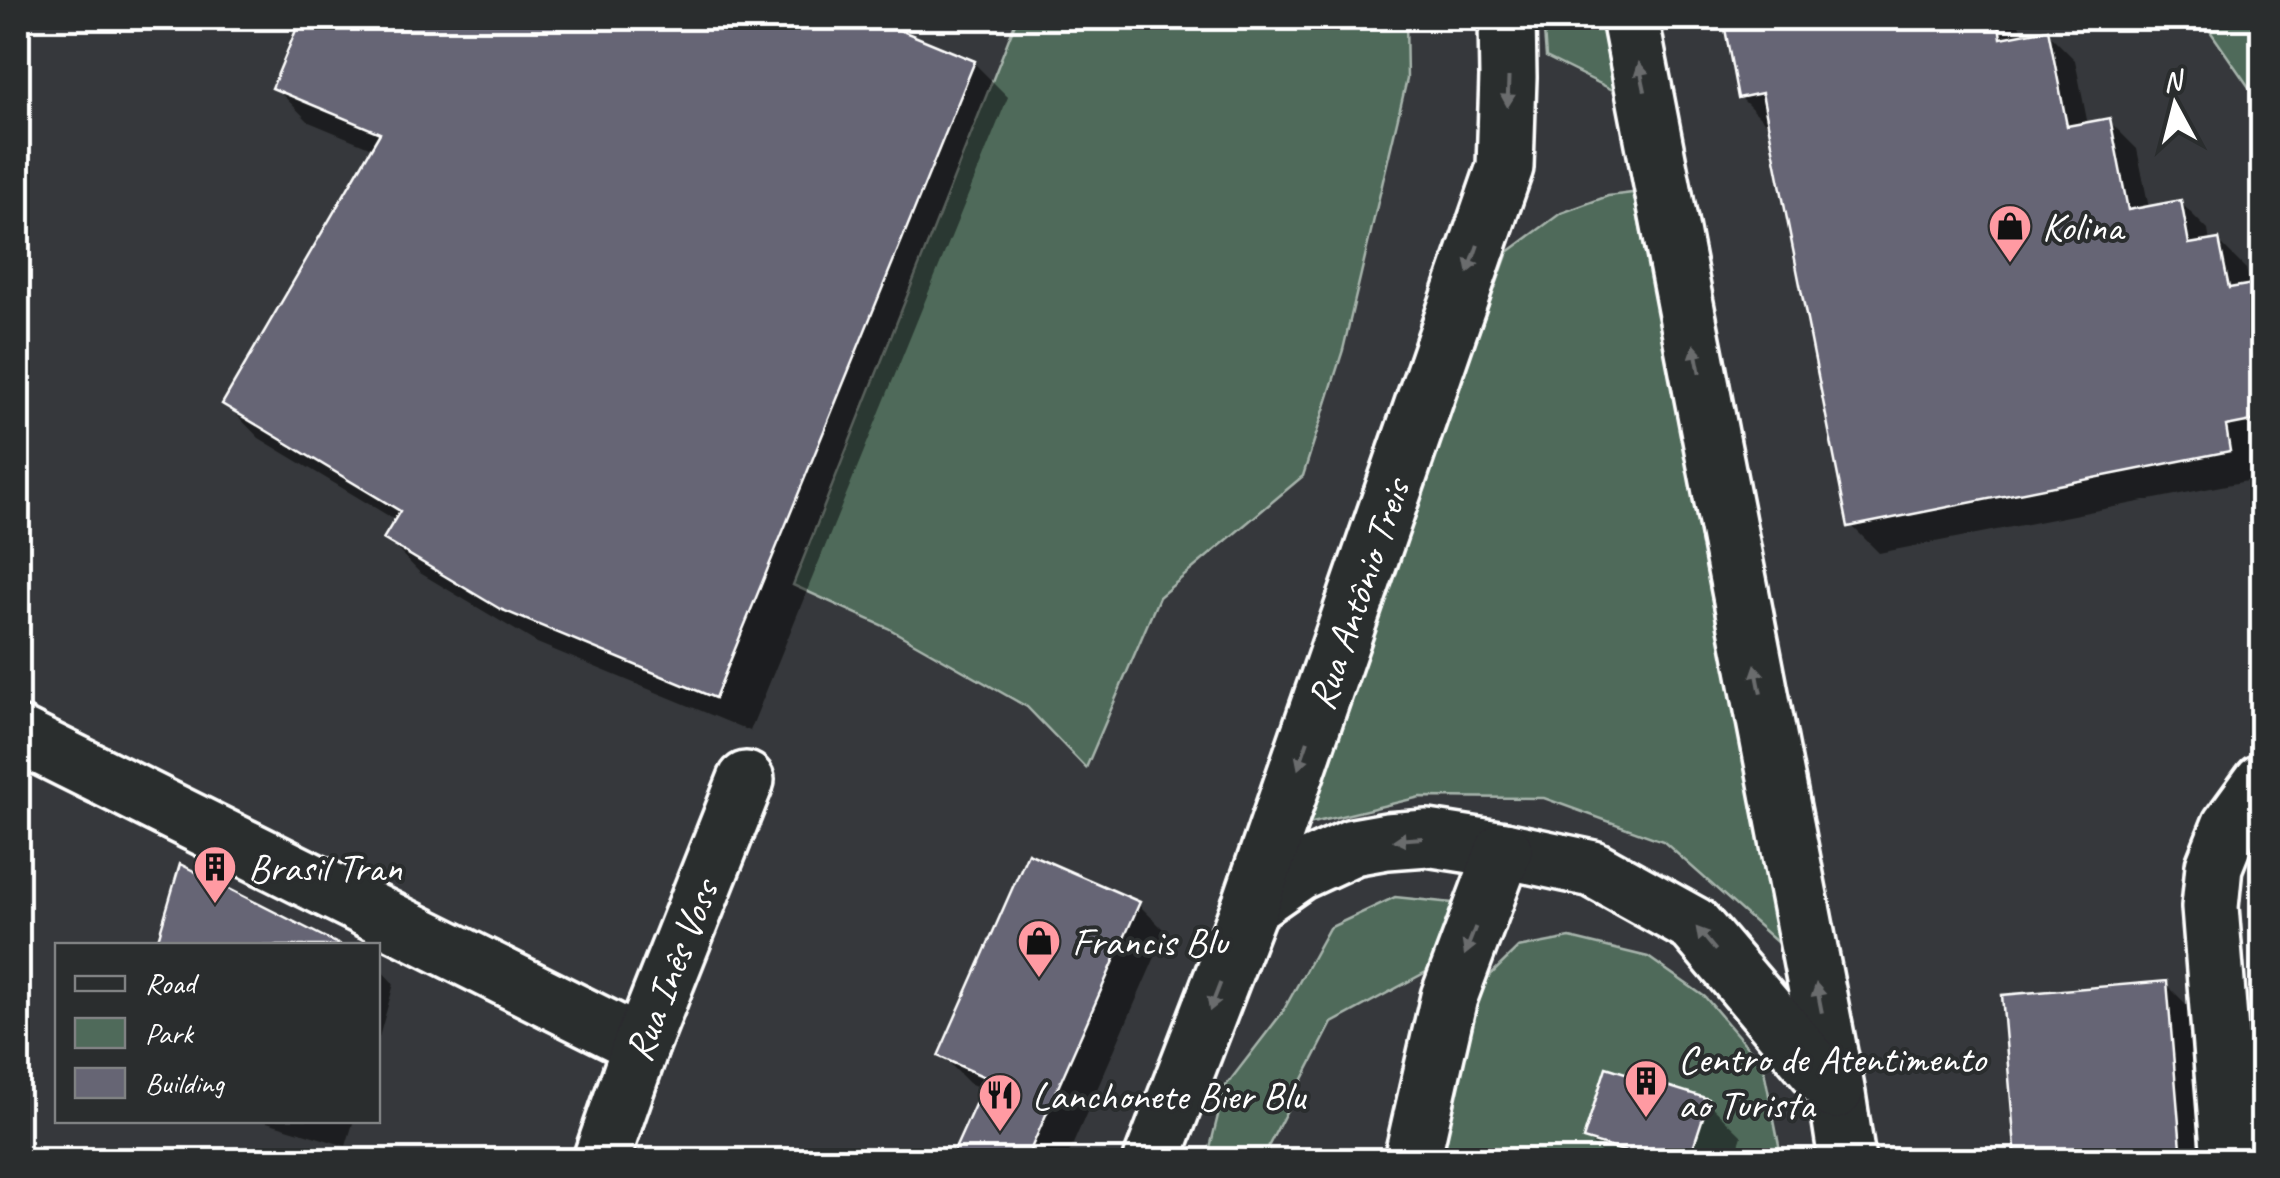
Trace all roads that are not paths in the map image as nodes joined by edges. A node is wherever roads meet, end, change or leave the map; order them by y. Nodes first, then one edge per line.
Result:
1 (1507, 18) edge
2 (1630, 18) edge
3 (22, 748) edge
4 (746, 780) dead end
5 (2262, 782) edge
6 (1504, 850) junction
7 (1250, 906) junction
8 (641, 1045) junction
9 (1837, 1094) junction
10 (602, 1160) edge
11 (1152, 1160) edge
12 (1412, 1160) edge
13 (1847, 1160) edge
14 (2230, 1160) edge

1 -> 7 main road, Rua Antônio Treis
9 -> 2 main road
3 - 8 main road
4 - 8 main road, Rua Inês Voss
5 - 14 main road
6 -> 7 main road
9 -> 6 main road
6 -> 12 main road
7 -> 11 main road, Rua Antônio Treis
8 - 10 main road, Rua Inês Voss
9 - 13 main road

